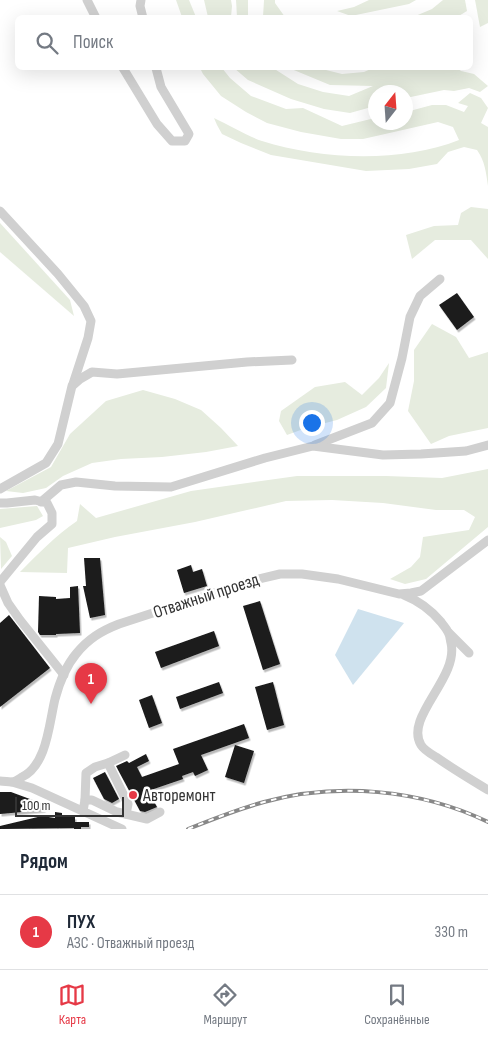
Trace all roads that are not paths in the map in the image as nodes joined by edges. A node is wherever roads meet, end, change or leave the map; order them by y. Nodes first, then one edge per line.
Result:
1 (87, 0) edge
2 (141, 0) edge
3 (94, 15) edge
4 (142, 15) edge
5 (123, 70) edge
6 (156, 70) edge
7 (0, 211) edge
8 (440, 279) dead end
9 (292, 360) dead end
10 (72, 386) junction
11 (313, 446) junction
12 (488, 446) edge
13 (0, 489) edge
14 (41, 502) junction
15 (0, 503) edge
16 (488, 540) edge
17 (0, 584) edge
18 (399, 594) junction
19 (449, 633) junction
20 (469, 653) dead end
21 (64, 675) junction
22 (125, 755) dead end
23 (108, 763) junction
24 (0, 781) edge
25 (12, 782) junction
26 (488, 790) edge
27 (85, 800) junction
28 (84, 811) junction
29 (160, 812) dead end
30 (126, 814) junction
31 (122, 829) edge

1 - 3 street
2 - 4 street
5 - 6 street
7 - 10 street
8 - 11 street
9 - 10 street
10 - 13 street
11 - 12 street
11 - 14 street
14 - 15 street
14 - 17 street
16 - 18 street, Отважный проезд
17 - 21 street
18 - 19 street
18 - 21 street, Отважный проезд
19 - 20 street
19 - 26 street
21 - 25 street, Отважный проезд
22 - 23 street
23 - 27 street
23 - 30 street
24 - 25 street
25 - 28 street
27 - 28 street
27 - 30 street
28 - 31 street
29 - 30 street

